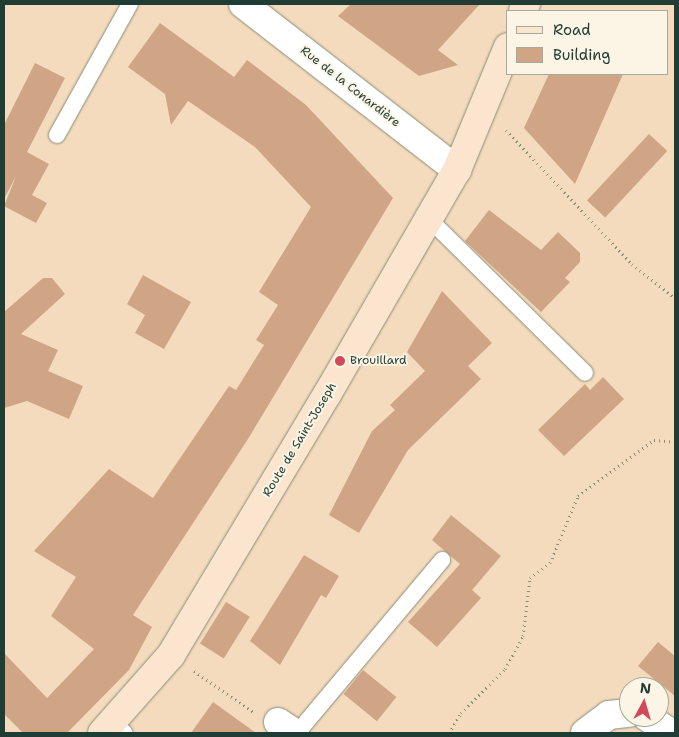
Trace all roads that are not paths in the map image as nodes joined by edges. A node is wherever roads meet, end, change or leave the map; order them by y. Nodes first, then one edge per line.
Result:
1 (130, 4) edge
2 (243, 4) edge
3 (507, 48) edge
4 (56, 135) dead end
5 (457, 170) junction
6 (429, 219) junction
7 (585, 373) dead end
8 (442, 560) dead end
9 (619, 714) edge
10 (113, 730) edge
11 (290, 730) edge
12 (585, 733) edge

1 - 4 lane
2 - 5 street, Rue de la Conardière
3 - 5 street, Route de Saint-Joseph
5 - 6 street, Route de Saint-Joseph
6 - 7 lane
6 - 10 street, Route de Saint-Joseph
8 - 11 lane
9 - 12 street

